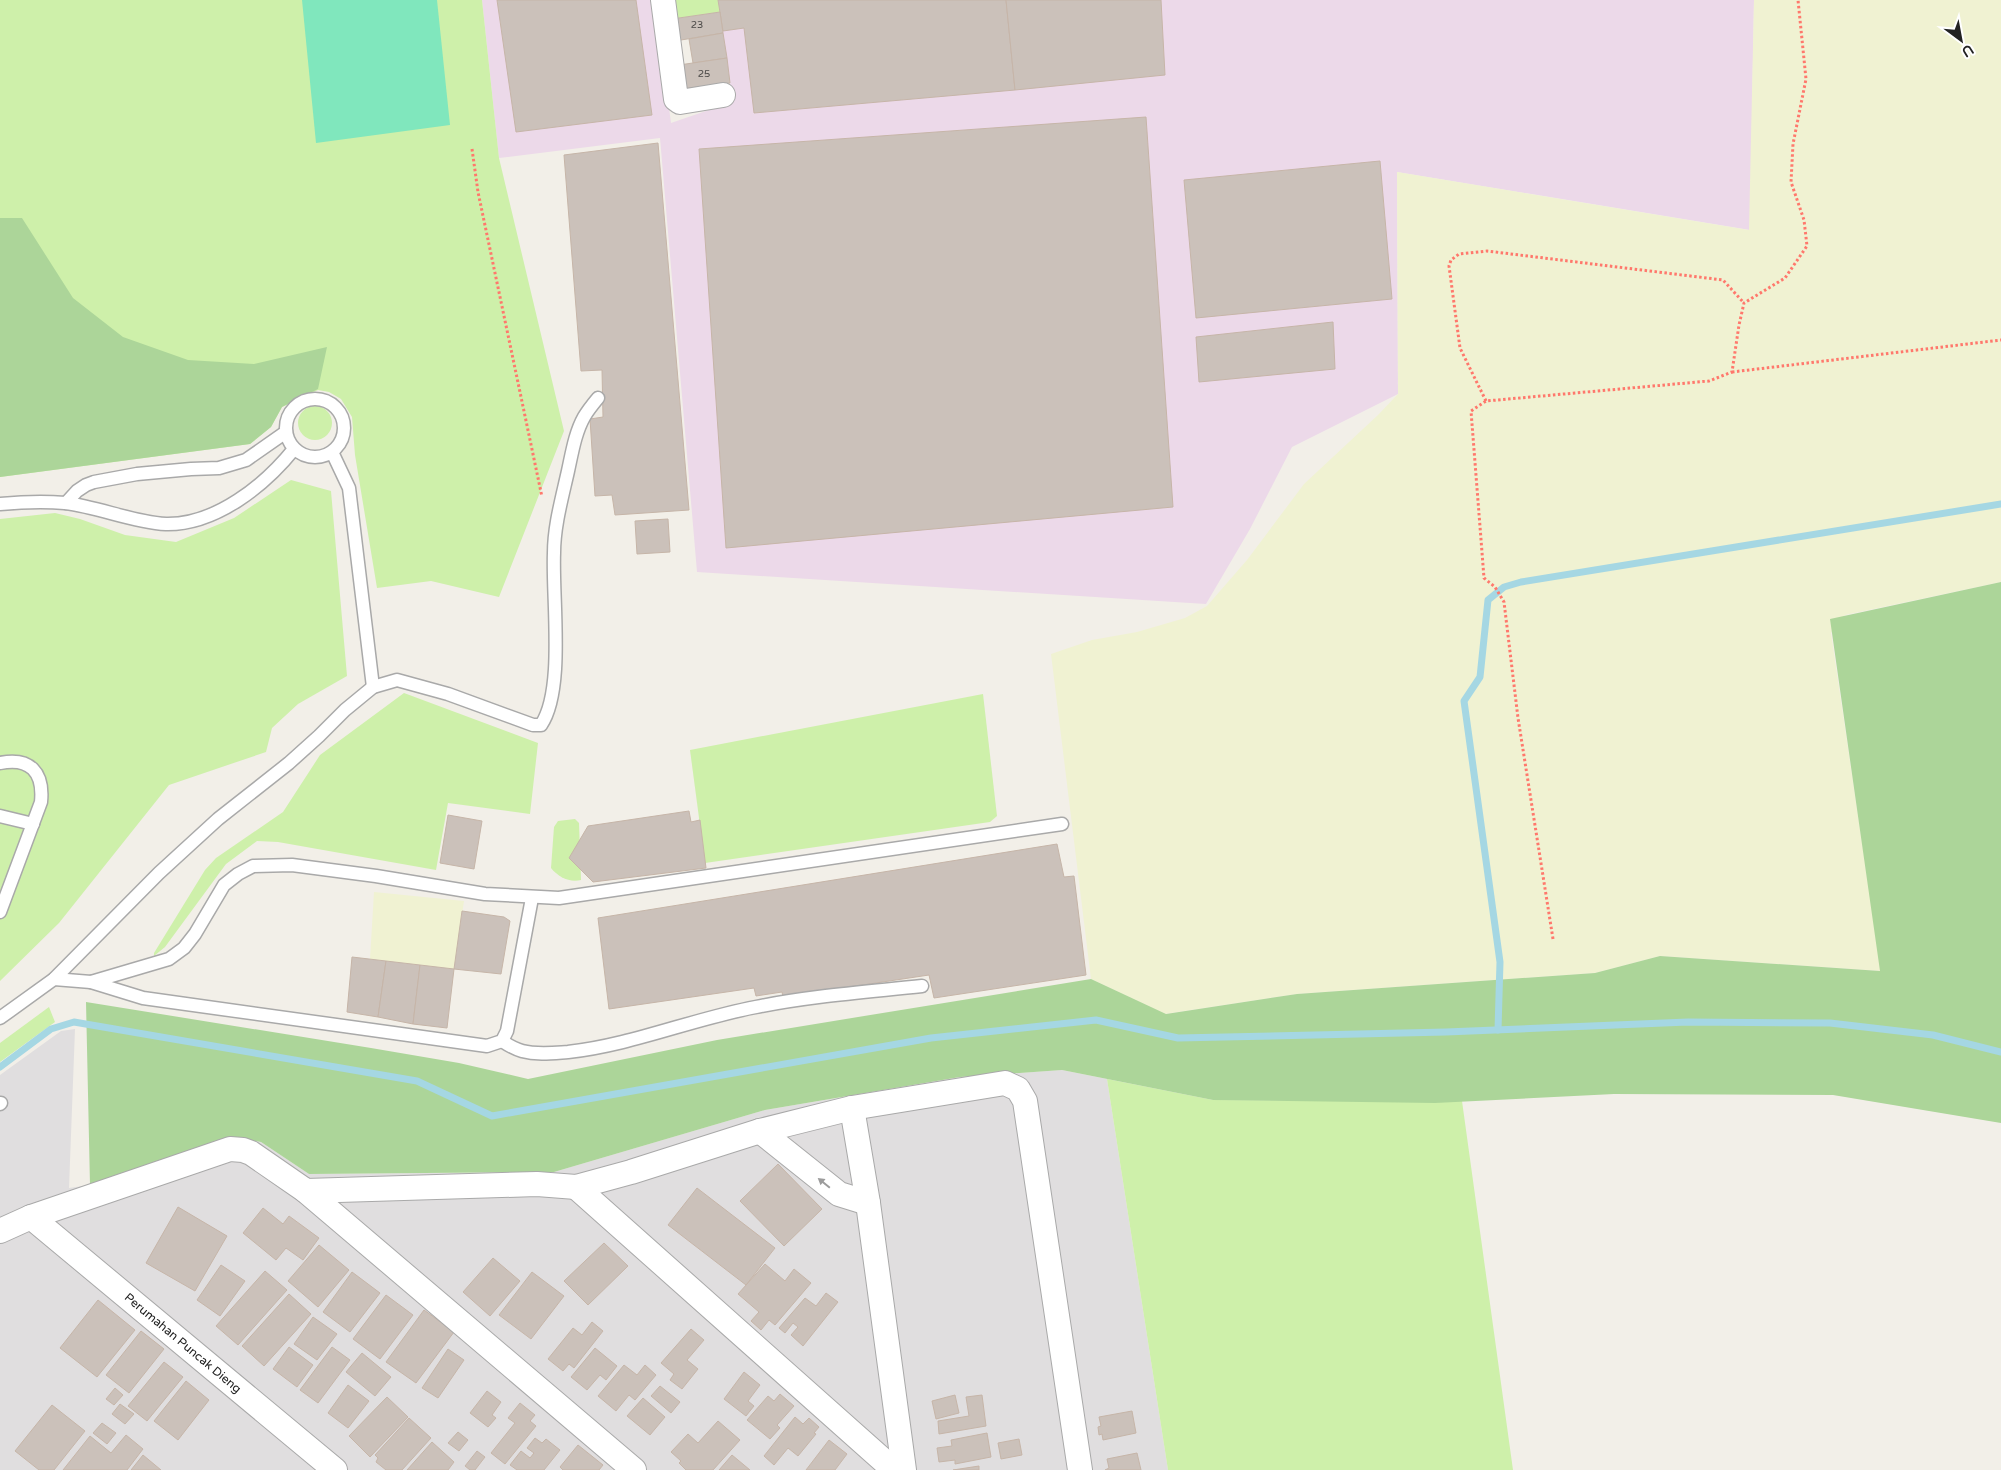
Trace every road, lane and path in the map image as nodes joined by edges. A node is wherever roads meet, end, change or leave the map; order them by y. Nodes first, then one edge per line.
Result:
1 (663, 0) edge
2 (1798, 0) edge
3 (723, 95) dead end
4 (472, 149) dead end
5 (1744, 303) junction
6 (2001, 340) edge
7 (1732, 372) junction
8 (598, 398) dead end
9 (1486, 401) junction
10 (286, 432) junction
11 (294, 449) junction
12 (332, 452) junction
13 (543, 498) dead end
14 (0, 504) edge
15 (66, 504) junction
16 (374, 687) junction
17 (0, 763) edge
18 (0, 816) edge
19 (33, 824) junction
20 (1062, 824) dead end
21 (532, 898) junction
22 (0, 912) edge
23 (1554, 939) dead end
24 (54, 979) junction
25 (91, 982) junction
26 (922, 986) dead end
27 (0, 1018) edge
28 (502, 1041) junction
29 (852, 1108) junction
30 (760, 1131) junction
31 (576, 1188) junction
32 (306, 1191) junction
33 (868, 1203) junction
34 (31, 1216) junction
35 (0, 1231) edge
36 (334, 1470) edge
37 (634, 1470) edge
38 (894, 1470) edge
39 (904, 1470) edge
40 (1080, 1470) edge

1 - 3 street
2 - 5 path
4 - 13 path
5 - 7 path
5 - 9 path
6 - 7 path
7 - 9 path
8 - 16 lane
9 - 23 path
10 - 11 lane
10 - 12 lane
10 - 15 lane
11 - 12 lane
11 - 15 lane
12 - 16 lane
14 - 15 lane
16 - 24 lane
17 - 19 lane
18 - 19 lane
19 - 22 lane
20 - 21 lane
21 - 25 lane
21 - 28 lane
24 - 25 lane
24 - 27 lane
25 - 28 lane
26 - 28 lane
29 - 30 street
29 - 33 street
29 - 40 street
30 - 31 street
33 -> 30 street
31 - 32 street
31 - 38 street
32 - 34 street
32 - 37 street
33 - 39 street
34 - 35 street
34 - 36 street, Perumahan Puncak Dieng

